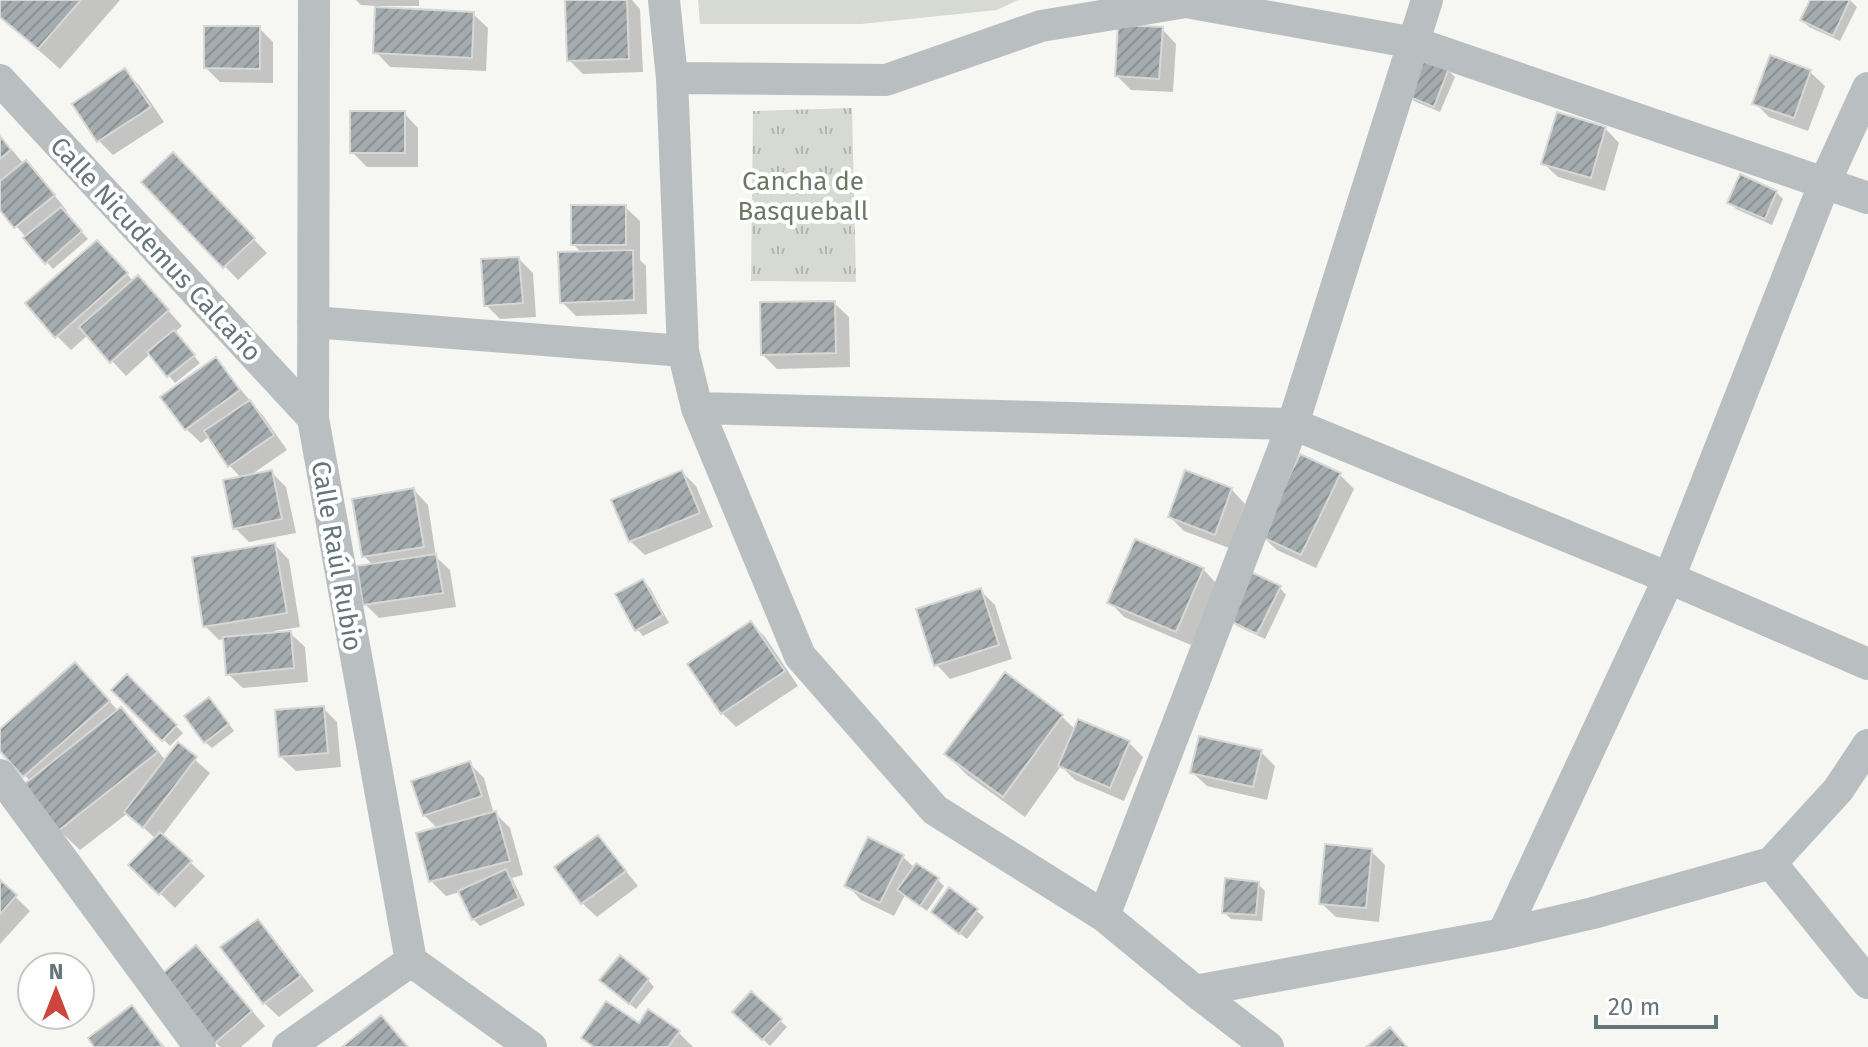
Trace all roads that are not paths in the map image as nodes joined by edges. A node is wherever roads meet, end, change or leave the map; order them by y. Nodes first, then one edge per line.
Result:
1 (314, 0) edge
2 (664, 0) edge
3 (1427, 0) edge
4 (1415, 43) junction
5 (672, 78) junction
6 (0, 80) edge
7 (1868, 88) edge
8 (1825, 182) junction
9 (1868, 198) edge
10 (313, 322) junction
11 (683, 351) junction
12 (697, 408) junction
13 (313, 418) junction
14 (1293, 424) junction
15 (1669, 578) junction
16 (1868, 664) edge
17 (1868, 745) edge
18 (0, 775) edge
19 (1771, 863) junction
20 (1104, 916) junction
21 (1503, 934) junction
22 (411, 961) junction
23 (1868, 983) edge
24 (1195, 991) junction
25 (200, 1047) edge
26 (288, 1047) edge
27 (531, 1047) edge
28 (1268, 1047) edge

1 - 10 street, Calle Raúl Rubio
2 - 5 street
3 - 4 street
4 - 5 street
4 - 8 street
4 - 14 street
5 - 11 street
6 - 13 street, Calle Nicudemus Calcaño
7 - 8 street
8 - 9 street
8 - 15 street
10 - 11 street
10 - 13 street, Calle Raúl Rubio
11 - 12 street
12 - 14 street
12 - 20 street
13 - 22 street, Calle Raúl Rubio
14 - 15 street
14 - 20 street
15 - 16 street
15 - 21 street
17 - 19 street
18 - 25 street
19 - 21 street
19 - 23 street
20 - 24 street
21 - 24 street
22 - 26 street
22 - 27 street
24 - 28 street

